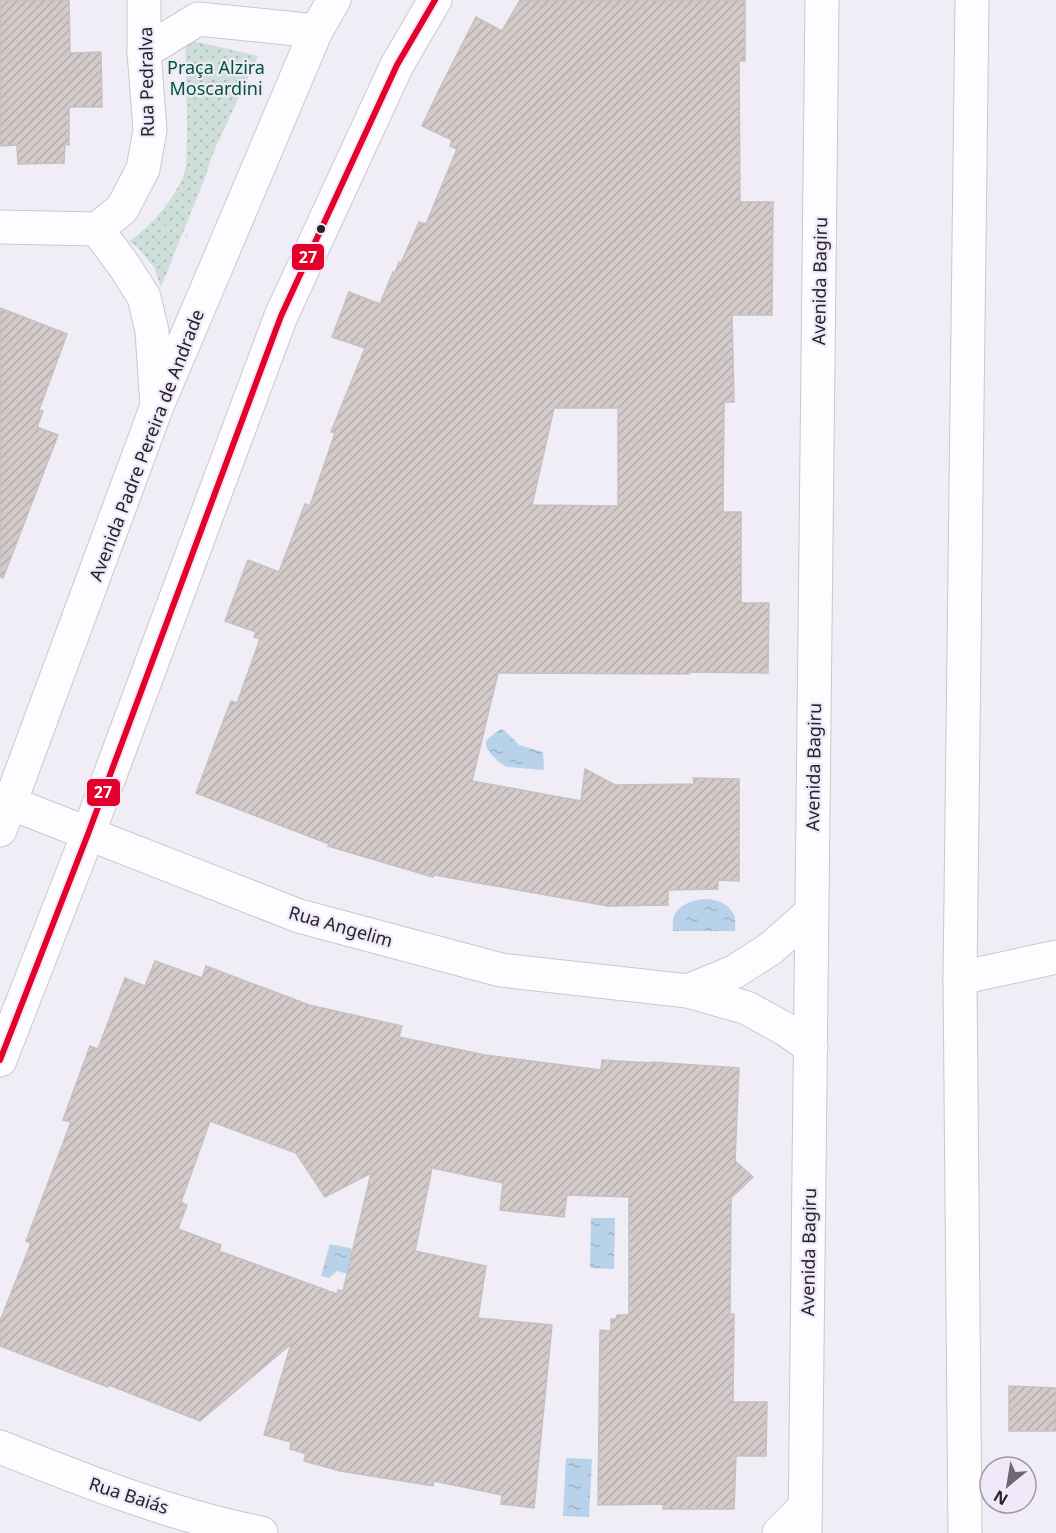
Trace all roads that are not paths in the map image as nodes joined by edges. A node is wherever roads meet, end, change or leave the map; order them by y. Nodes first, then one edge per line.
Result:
1 (144, 0) edge
2 (334, 0) edge
3 (435, 0) edge
4 (822, 0) edge
5 (972, 0) edge
6 (193, 10) edge
7 (316, 31) junction
8 (144, 52) junction
9 (109, 219) junction
10 (0, 227) edge
11 (157, 406) junction
12 (5, 817) edge
13 (88, 834) junction
14 (812, 912) junction
15 (1056, 957) edge
16 (960, 978) junction
17 (688, 991) junction
18 (811, 1047) junction
19 (0, 1060) edge
20 (0, 1447) edge
21 (805, 1520) edge
22 (261, 1533) edge
23 (779, 1533) edge
24 (965, 1533) edge

1 - 8 street, Rua Pedralva
2 - 7 street, Avenida Padre Pereira de Andrade
3 - 13 street
4 - 14 street, Avenida Bagiru
5 - 16 street
6 - 7 street
6 - 8 street
7 - 11 street, Avenida Padre Pereira de Andrade
8 - 9 street, Rua Pedralva
9 - 10 street
9 - 11 street
11 - 12 street, Avenida Padre Pereira de Andrade
12 - 13 street, Rua Angelim
13 - 17 street, Rua Angelim
13 - 19 street
14 - 17 street, Rua Angelim
14 - 18 street, Avenida Bagiru
15 - 16 street
16 - 24 street
17 - 18 street, Rua Angelim
18 - 21 street, Avenida Bagiru
20 - 22 street, Rua Baiás
21 - 23 street

